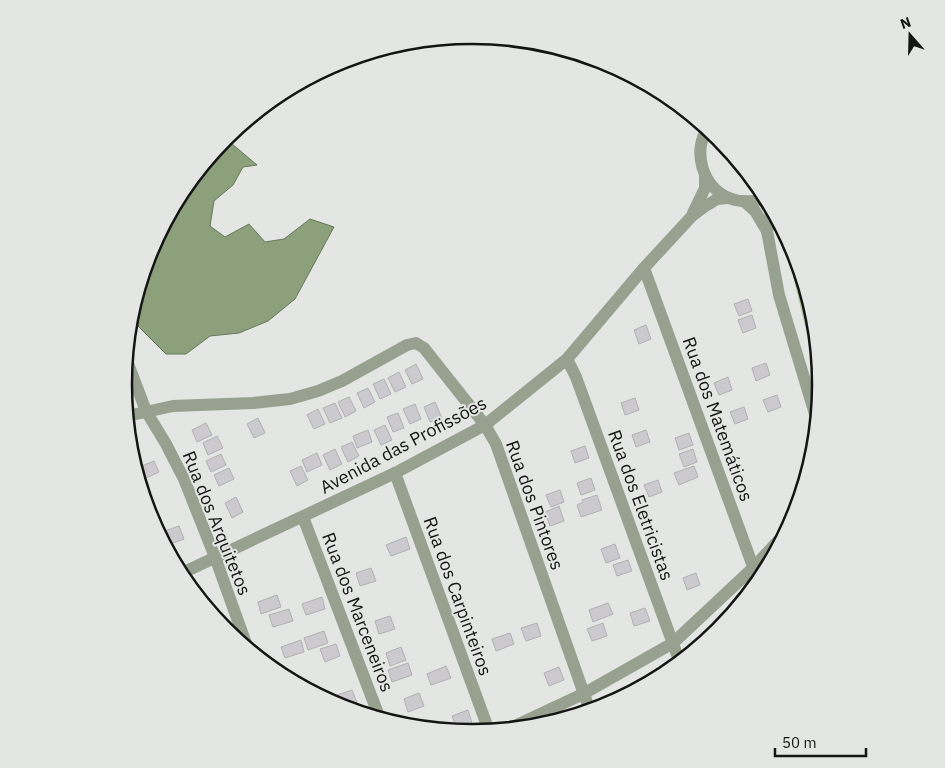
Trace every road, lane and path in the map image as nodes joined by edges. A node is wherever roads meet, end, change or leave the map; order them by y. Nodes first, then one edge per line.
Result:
1 (704, 135) edge
2 (705, 175) junction
3 (728, 198) junction
4 (744, 201) junction
5 (759, 201) edge
6 (692, 216) junction
7 (770, 219) edge
8 (767, 230) junction
9 (644, 268) junction
10 (567, 359) junction
11 (132, 375) edge
12 (812, 405) edge
13 (146, 411) junction
14 (134, 414) edge
15 (484, 425) junction
16 (395, 474) junction
17 (303, 517) junction
18 (769, 551) edge
19 (215, 557) junction
20 (753, 568) junction
21 (188, 570) edge
22 (755, 573) edge
23 (243, 635) edge
24 (673, 643) junction
25 (677, 656) edge
26 (583, 694) junction
27 (587, 704) edge
28 (377, 711) edge
29 (529, 719) edge
30 (486, 724) edge

1 - 2 street
2 - 3 street
2 - 6 street
3 - 4 street
3 - 6 street
4 - 5 street
4 - 8 street
6 - 9 street, Avenida das Profissões
7 - 8 street
8 - 12 street
9 - 10 street, Avenida das Profissões
9 - 20 street, Rua dos Matemáticos
10 - 15 street, Avenida das Profissões
10 - 24 street, Rua dos Eletricistas
11 - 13 street, Rua dos Arquitetos
13 - 14 street
13 - 15 street, Rua dos Pintores
13 - 19 street, Rua dos Arquitetos
15 - 16 street, Avenida das Profissões
15 - 26 street, Rua dos Pintores
16 - 17 street, Avenida das Profissões
16 - 30 street, Rua dos Carpinteiros
17 - 19 street, Avenida das Profissões
17 - 28 street, Rua dos Marceneiros
18 - 20 street
19 - 21 street, Avenida das Profissões
19 - 23 street, Rua dos Arquitetos
20 - 22 street, Rua dos Matemáticos
20 - 24 street
24 - 25 street, Rua dos Eletricistas
24 - 26 street
26 - 27 street, Rua dos Pintores
26 - 29 street

